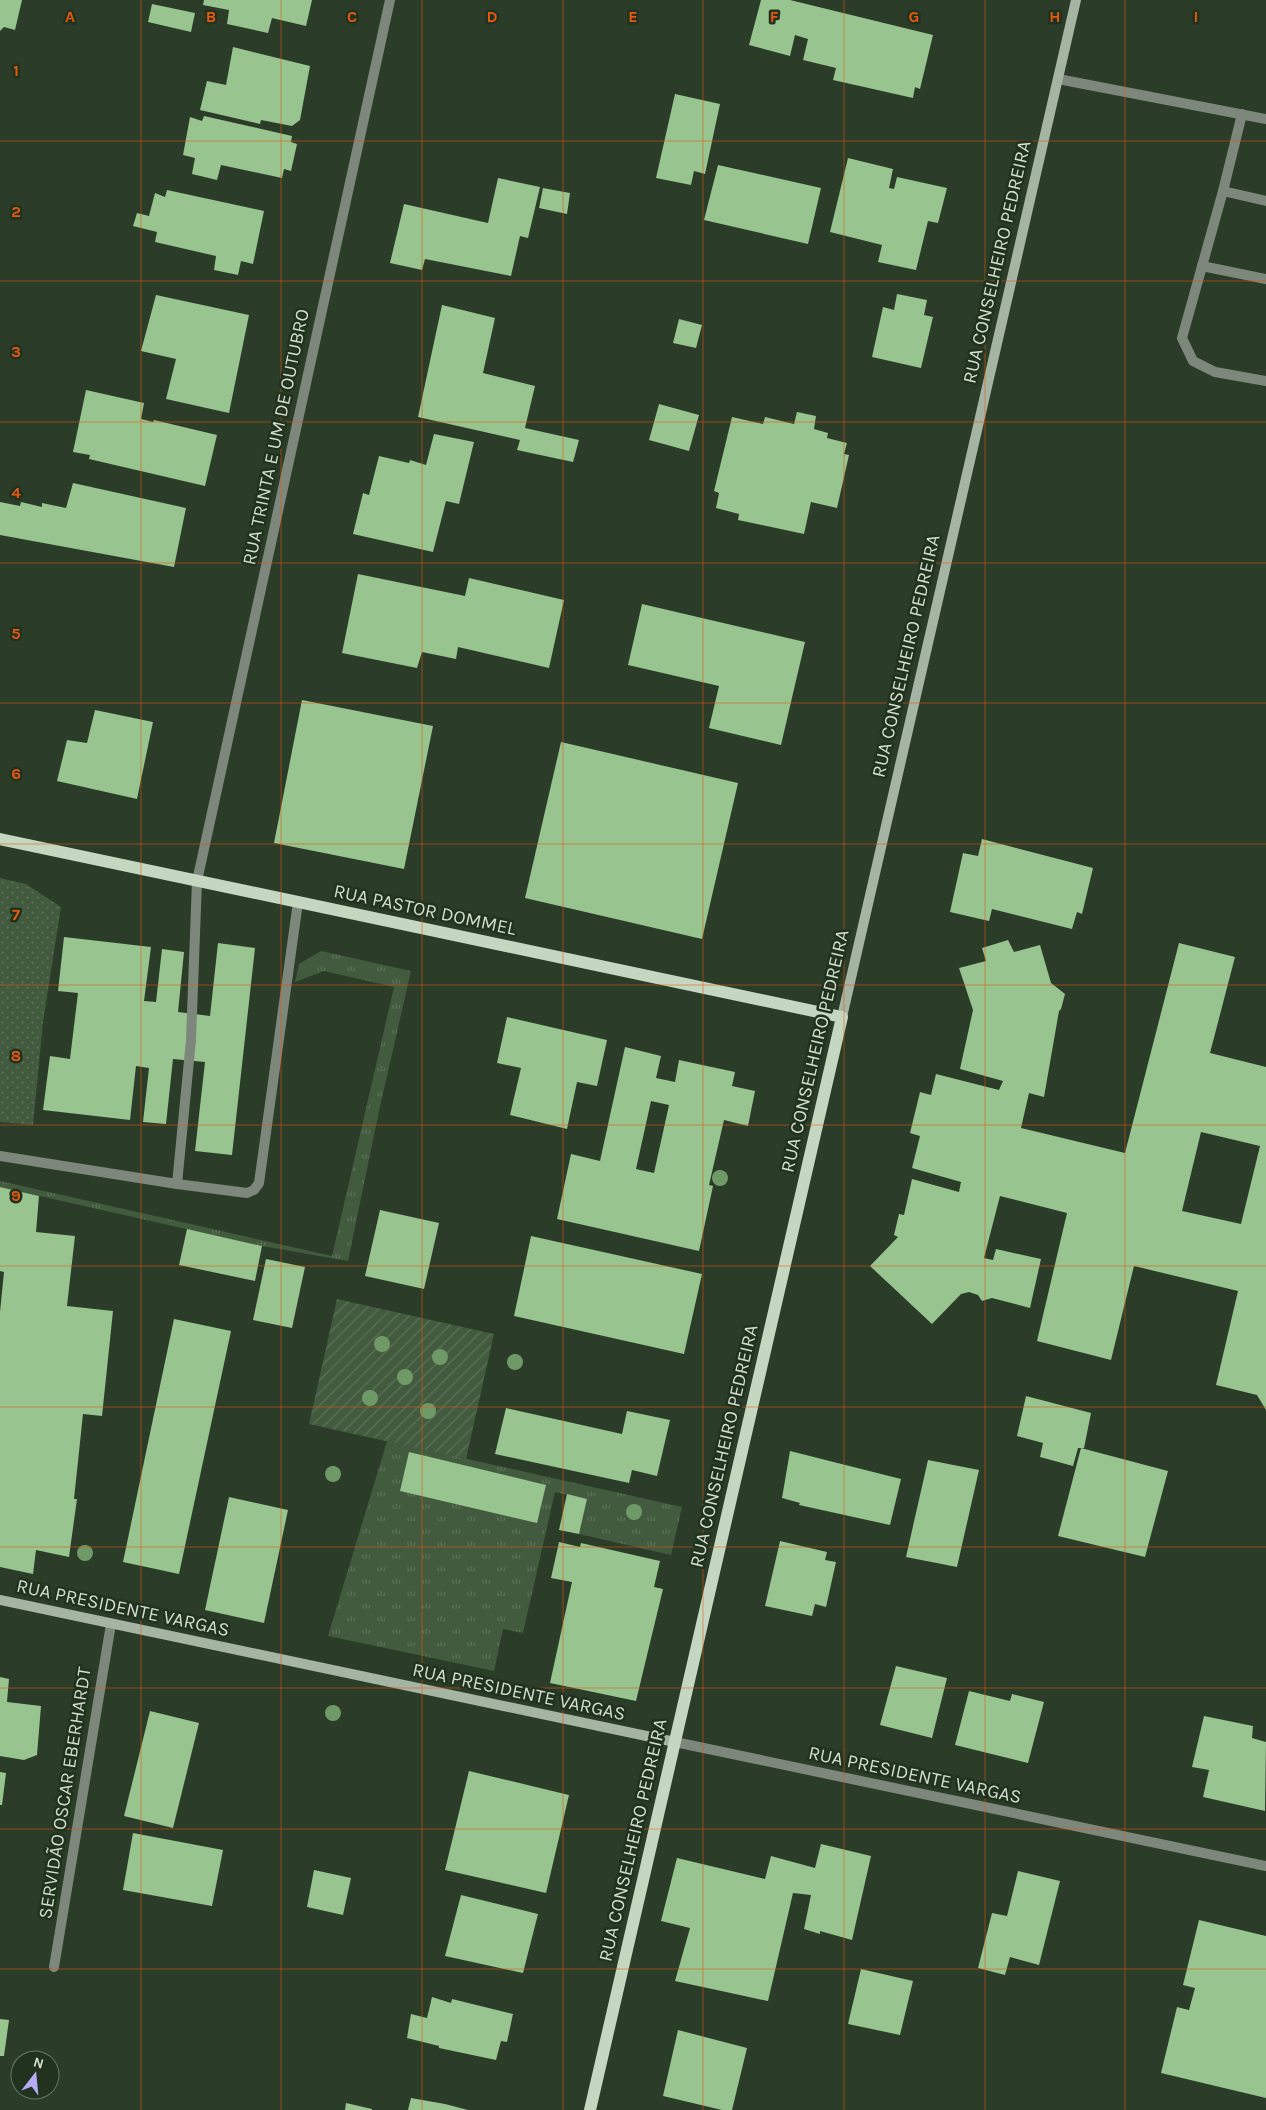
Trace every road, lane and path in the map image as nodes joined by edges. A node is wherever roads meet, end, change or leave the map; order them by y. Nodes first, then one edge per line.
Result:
1 (390, 0) edge
2 (1076, 0) edge
3 (1058, 79) junction
4 (1242, 114) junction
5 (1266, 119) edge
6 (1223, 192) junction
7 (1266, 201) edge
8 (1202, 266) junction
9 (1266, 279) edge
10 (1266, 381) edge
11 (0, 839) edge
12 (197, 881) junction
13 (298, 902) junction
14 (842, 1017) junction
15 (0, 1156) edge
16 (177, 1184) junction
17 (0, 1600) edge
18 (111, 1624) junction
19 (675, 1742) junction
20 (1266, 1866) edge
21 (54, 1967) dead end
22 (590, 2110) edge

1 - 12 street, RUA TRINTA E UM DE OUTUBRO
2 - 3 street, RUA CONSELHEIRO PEDREIRA
3 - 4 street
3 - 14 street, RUA CONSELHEIRO PEDREIRA
4 - 5 street
4 - 6 street
6 - 7 street
6 - 8 street
8 - 9 street
8 - 10 street
11 - 12 main road, RUA PASTOR DOMMEL
12 - 13 main road, RUA PASTOR DOMMEL
12 - 16 street, RUA TRINTA E UM DE OUTUBRO
13 - 14 main road, RUA PASTOR DOMMEL
13 - 16 street
14 - 19 main road, RUA CONSELHEIRO PEDREIRA
15 - 16 street
17 - 18 street, RUA PRESIDENTE VARGAS
18 - 19 street, RUA PRESIDENTE VARGAS
18 - 21 street, SERVIDÃO OSCAR EBERHARDT
19 - 20 street, RUA PRESIDENTE VARGAS
19 - 22 main road, RUA CONSELHEIRO PEDREIRA

